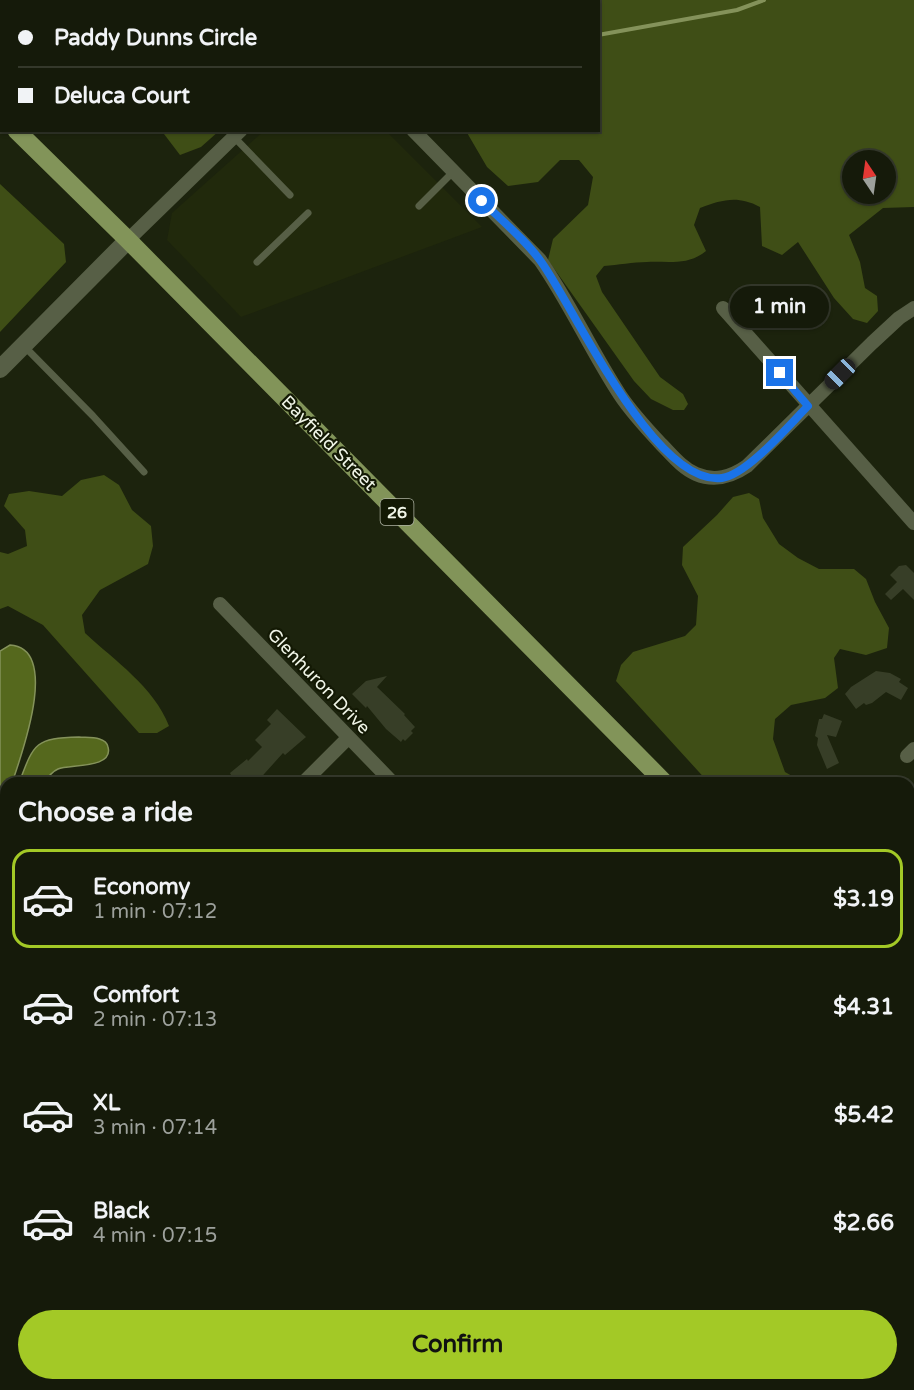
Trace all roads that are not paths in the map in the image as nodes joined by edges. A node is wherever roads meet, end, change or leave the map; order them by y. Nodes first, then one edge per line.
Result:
1 (18, 132) edge
2 (415, 132) edge
3 (238, 134) edge
4 (453, 172) junction
5 (290, 195) dead end
6 (419, 206) dead end
7 (308, 213) dead end
8 (128, 240) junction
9 (256, 262) dead end
10 (723, 308) dead end
11 (914, 308) edge
12 (24, 346) junction
13 (0, 369) edge
14 (808, 406) junction
15 (144, 472) dead end
16 (914, 523) edge
17 (220, 604) dead end
18 (348, 738) junction
19 (309, 777) edge
20 (387, 777) edge
21 (659, 777) edge

1 - 8 main road, Bayfield Street / 26
2 - 4 street
3 - 5 lane
3 - 8 street
4 - 6 lane
4 - 14 street
7 - 9 lane
8 - 12 street
8 - 21 main road, Bayfield Street / 26
10 - 14 street
11 - 14 street
12 - 13 street
12 - 15 lane
14 - 16 street
17 - 18 street, Glenhuron Drive
18 - 19 street
18 - 20 street, Glenhuron Drive

